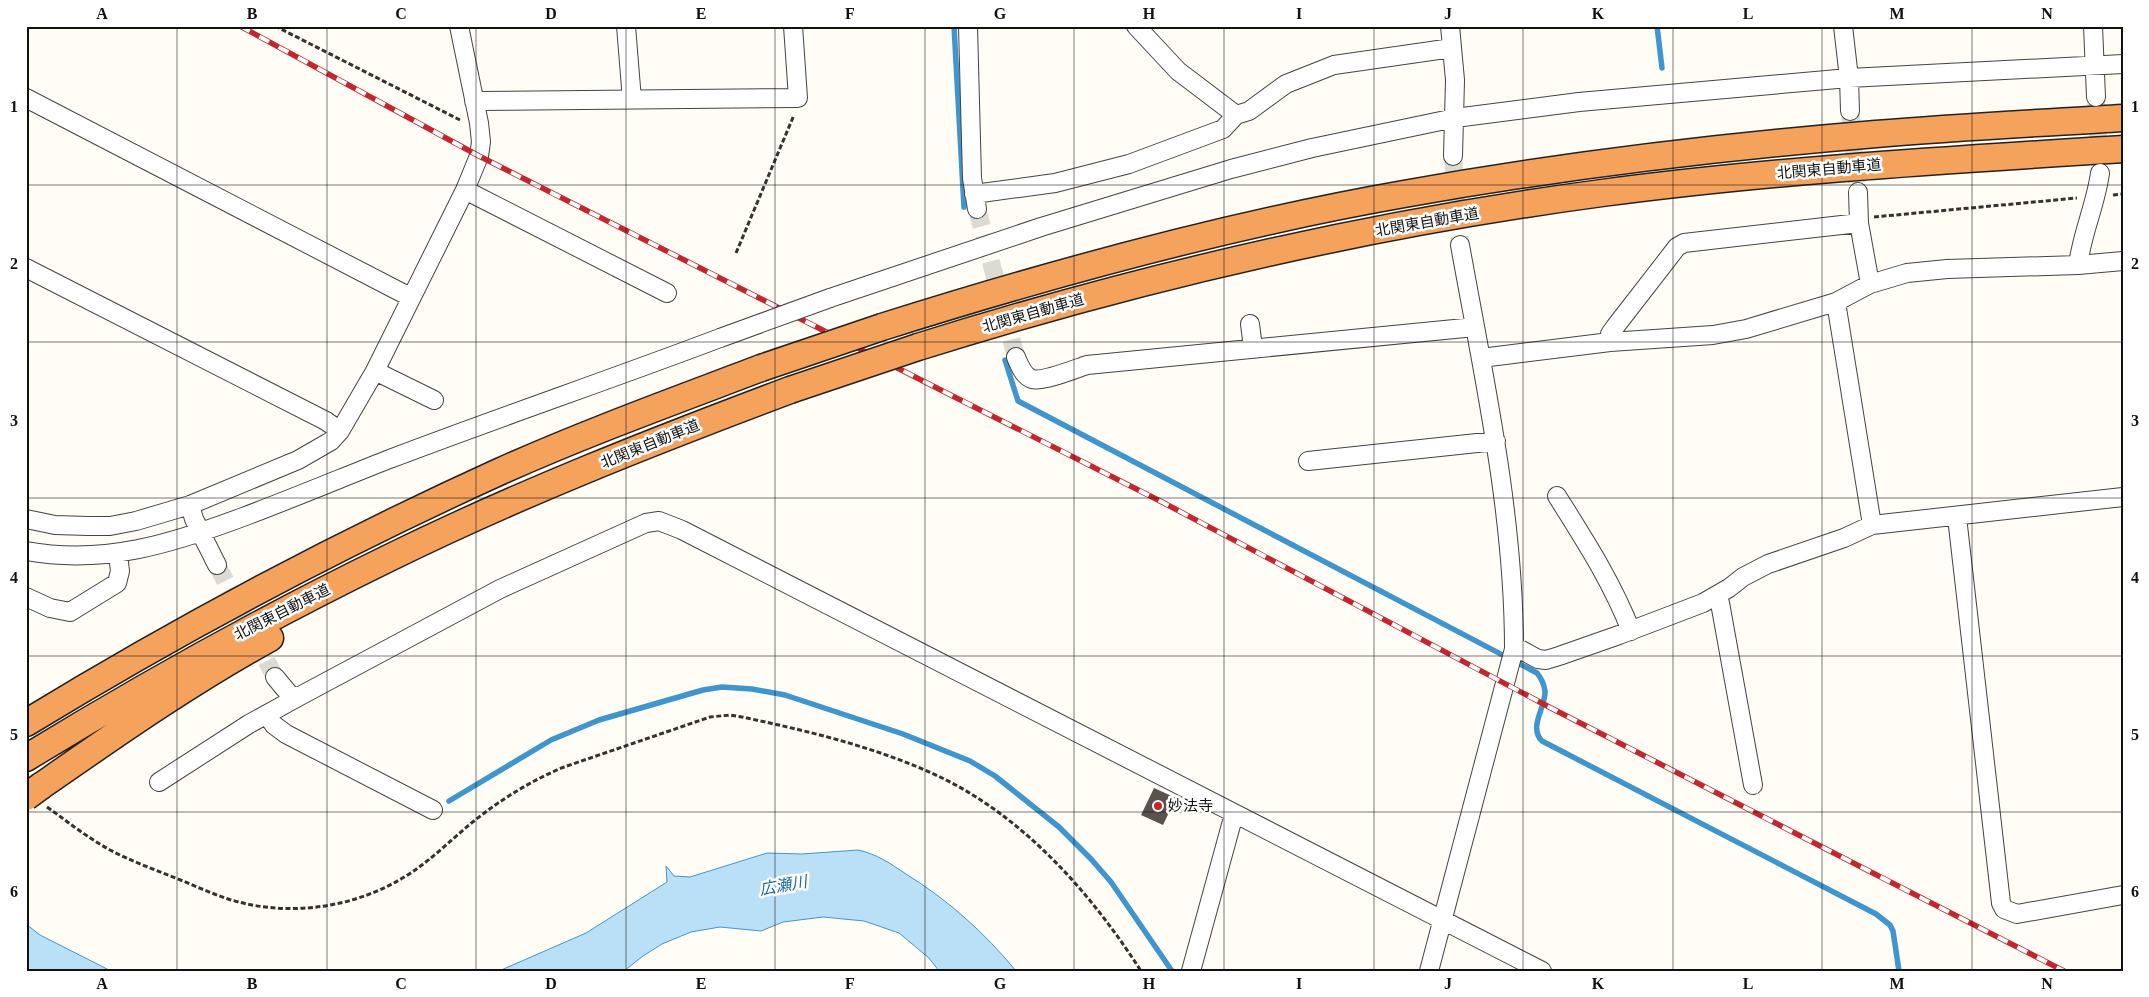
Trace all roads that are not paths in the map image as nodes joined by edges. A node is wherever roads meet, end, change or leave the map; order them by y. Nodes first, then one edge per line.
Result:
1 (459, 26) edge
2 (626, 26) edge
3 (793, 26) edge
4 (968, 26) edge
5 (1136, 26) edge
6 (1450, 26) edge
7 (1843, 26) edge
8 (2093, 26) edge
9 (1452, 48) junction
10 (2123, 64) edge
11 (2096, 65) junction
12 (1849, 78) junction
13 (2096, 97) tunnel mouth
14 (26, 98) edge
15 (632, 100) junction
16 (474, 101) junction
17 (1850, 111) tunnel mouth
18 (1236, 115) junction
19 (1454, 118) junction
20 (2123, 118) edge
21 (2123, 149) edge
22 (1453, 156) tunnel mouth
23 (2100, 173) tunnel mouth
24 (464, 190) junction
25 (1858, 192) tunnel mouth
26 (1860, 222) junction
27 (1460, 245) tunnel mouth
28 (2123, 261) edge
29 (2078, 265) junction
30 (26, 268) edge
31 (1870, 284) junction
32 (667, 293) dead end
33 (410, 297) junction
34 (1836, 302) junction
35 (1250, 324) dead end
36 (1475, 327) junction
37 (1610, 342) junction
38 (1253, 348) junction
39 (1016, 357) tunnel mouth
40 (1481, 358) junction
41 (375, 371) junction
42 (434, 400) dead end
43 (340, 431) junction
44 (1496, 441) junction
45 (1308, 461) dead end
46 (1557, 496) dead end
47 (2123, 497) edge
48 (512, 501) junction
49 (190, 505) junction
50 (1957, 517) junction
51 (26, 520) edge
52 (1872, 525) junction
53 (202, 532) junction
54 (26, 552) edge
55 (118, 554) junction
56 (218, 565) tunnel mouth
57 (26, 596) edge
58 (1716, 596) junction
59 (1631, 631) junction
60 (1514, 646) junction
61 (276, 678) tunnel mouth
62 (298, 697) junction
63 (267, 715) junction
64 (26, 723) edge
65 (26, 758) edge
66 (159, 782) dead end
67 (1753, 785) dead end
68 (36, 795) edge
69 (433, 810) dead end
70 (1234, 814) junction
71 (2123, 895) edge
72 (1443, 919) junction
73 (1191, 971) edge
74 (1429, 971) edge
75 (1542, 971) edge

1 - 16 street
2 - 15 street
3 - 15 street
4 - 18 street
5 - 18 street
6 - 9 street
7 - 12 street
8 - 11 street
9 - 18 street
9 - 19 street
10 - 11 street
11 - 12 street
11 - 13 street
12 - 17 street
12 - 19 street
14 - 33 street
15 - 16 street
16 - 24 street
19 - 22 street
19 - 53 street, bridge
20 - 64 highway, 北関東自動車道, bridge
21 - 48 highway, 北関東自動車道, bridge
23 - 29 street
24 - 32 street
24 - 33 street
25 - 26 street
26 - 31 street
26 - 37 street
27 - 36 street
28 - 29 street
29 - 31 street
30 - 43 street
31 - 34 street
33 - 41 street
34 - 37 street
34 - 52 street
35 - 38 street
36 - 38 street
36 - 40 street
37 - 40 street
38 - 39 street
40 - 44 street
41 - 42 street
41 - 43 street
43 - 49 street
44 - 45 street
44 - 60 street
46 - 59 street
47 - 50 street
48 - 65 highway, 北関東自動車道
48 - 68 highway
49 - 51 street
49 - 53 street
50 - 52 street
50 - 71 street
52 - 58 street
53 - 55 street
53 - 56 street
54 - 55 street
55 - 57 street
58 - 59 street
58 - 67 street
59 - 60 street
60 - 72 street
61 - 62 street
62 - 63 street
62 - 70 street
63 - 66 street
63 - 69 street
70 - 72 street
70 - 73 street
72 - 74 street
72 - 75 street

